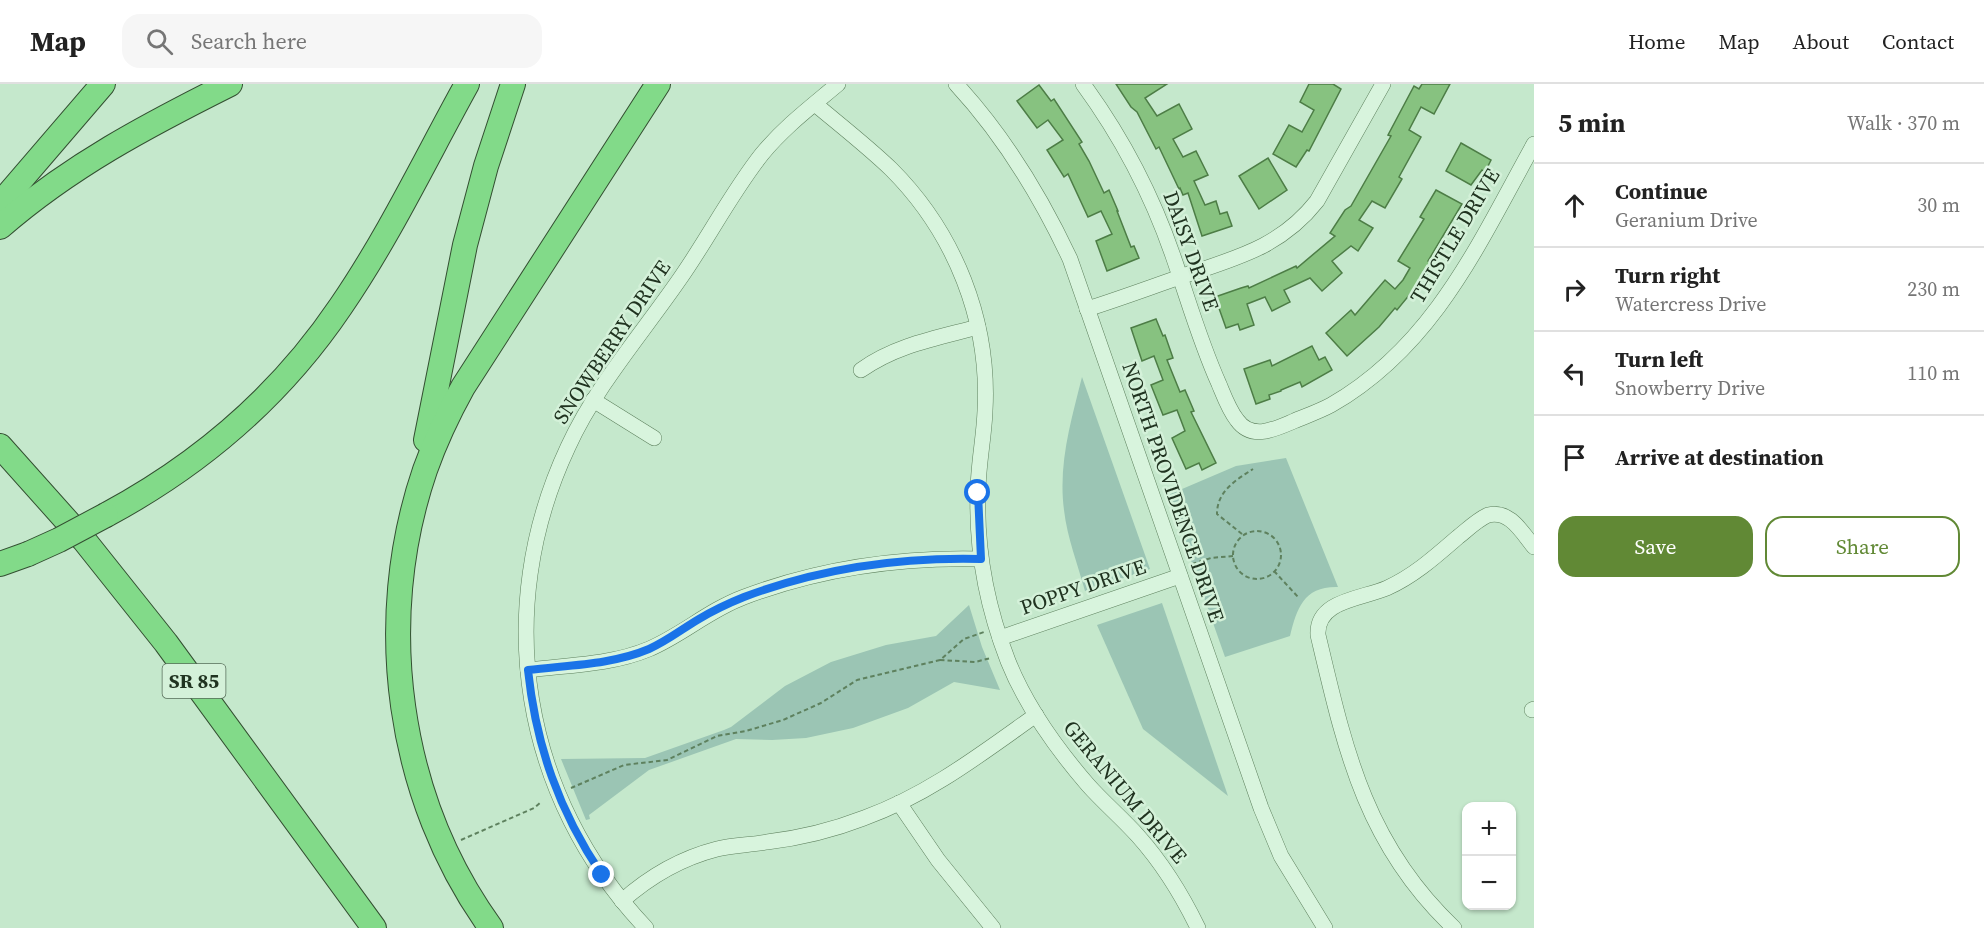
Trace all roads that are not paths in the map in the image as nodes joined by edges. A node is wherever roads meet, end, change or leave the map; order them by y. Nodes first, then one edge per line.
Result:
1 (103, 84) edge
2 (230, 84) edge
3 (467, 84) edge
4 (513, 84) edge
5 (658, 84) edge
6 (838, 84) edge
7 (956, 84) edge
8 (1083, 84) edge
9 (1383, 84) edge
10 (815, 104) junction
11 (1534, 144) edge
12 (0, 204) edge
13 (0, 227) edge
14 (1180, 277) junction
15 (1087, 309) junction
16 (978, 327) junction
17 (861, 370) dead end
18 (593, 400) junction
19 (1253, 432) joint
20 (654, 438) dead end
21 (0, 446) edge
22 (411, 519) junction
23 (1534, 547) edge
24 (981, 559) junction
25 (0, 564) edge
26 (1185, 570) junction
27 (1000, 638) junction
28 (528, 670) junction
29 (1036, 715) junction
30 (899, 803) junction
31 (622, 901) junction
32 (374, 928) edge
33 (491, 928) edge
34 (646, 928) edge
35 (993, 928) edge
36 (1198, 928) edge
37 (1324, 928) edge
38 (1454, 928) edge

1 - 12 highway
2 - 13 highway
3 - 25 highway, bridge
4 - 22 highway
5 - 22 highway
6 - 10 street, SNOWBERRY DRIVE
7 - 15 street, NORTH PROVIDENCE DRIVE
8 - 14 street, DAISY DRIVE
9 - 14 street
10 - 16 street, GERANIUM DRIVE
10 - 18 street, SNOWBERRY DRIVE
11 - 19 street, THISTLE DRIVE
14 - 15 street
14 - 19 street, DAISY DRIVE
15 - 26 street, NORTH PROVIDENCE DRIVE
16 - 17 street
16 - 24 street, GERANIUM DRIVE
18 - 20 street
18 - 28 street, SNOWBERRY DRIVE
21 - 32 highway, SR 85
22 - 33 highway
23 - 38 street
24 - 27 street, GERANIUM DRIVE
24 - 28 street
26 - 27 street, POPPY DRIVE
26 - 37 street, NORTH PROVIDENCE DRIVE
27 - 29 street, GERANIUM DRIVE
28 - 31 street, SNOWBERRY DRIVE
29 - 30 street
29 - 36 street, GERANIUM DRIVE
30 - 31 street
30 - 35 street
31 - 34 street, SNOWBERRY DRIVE

